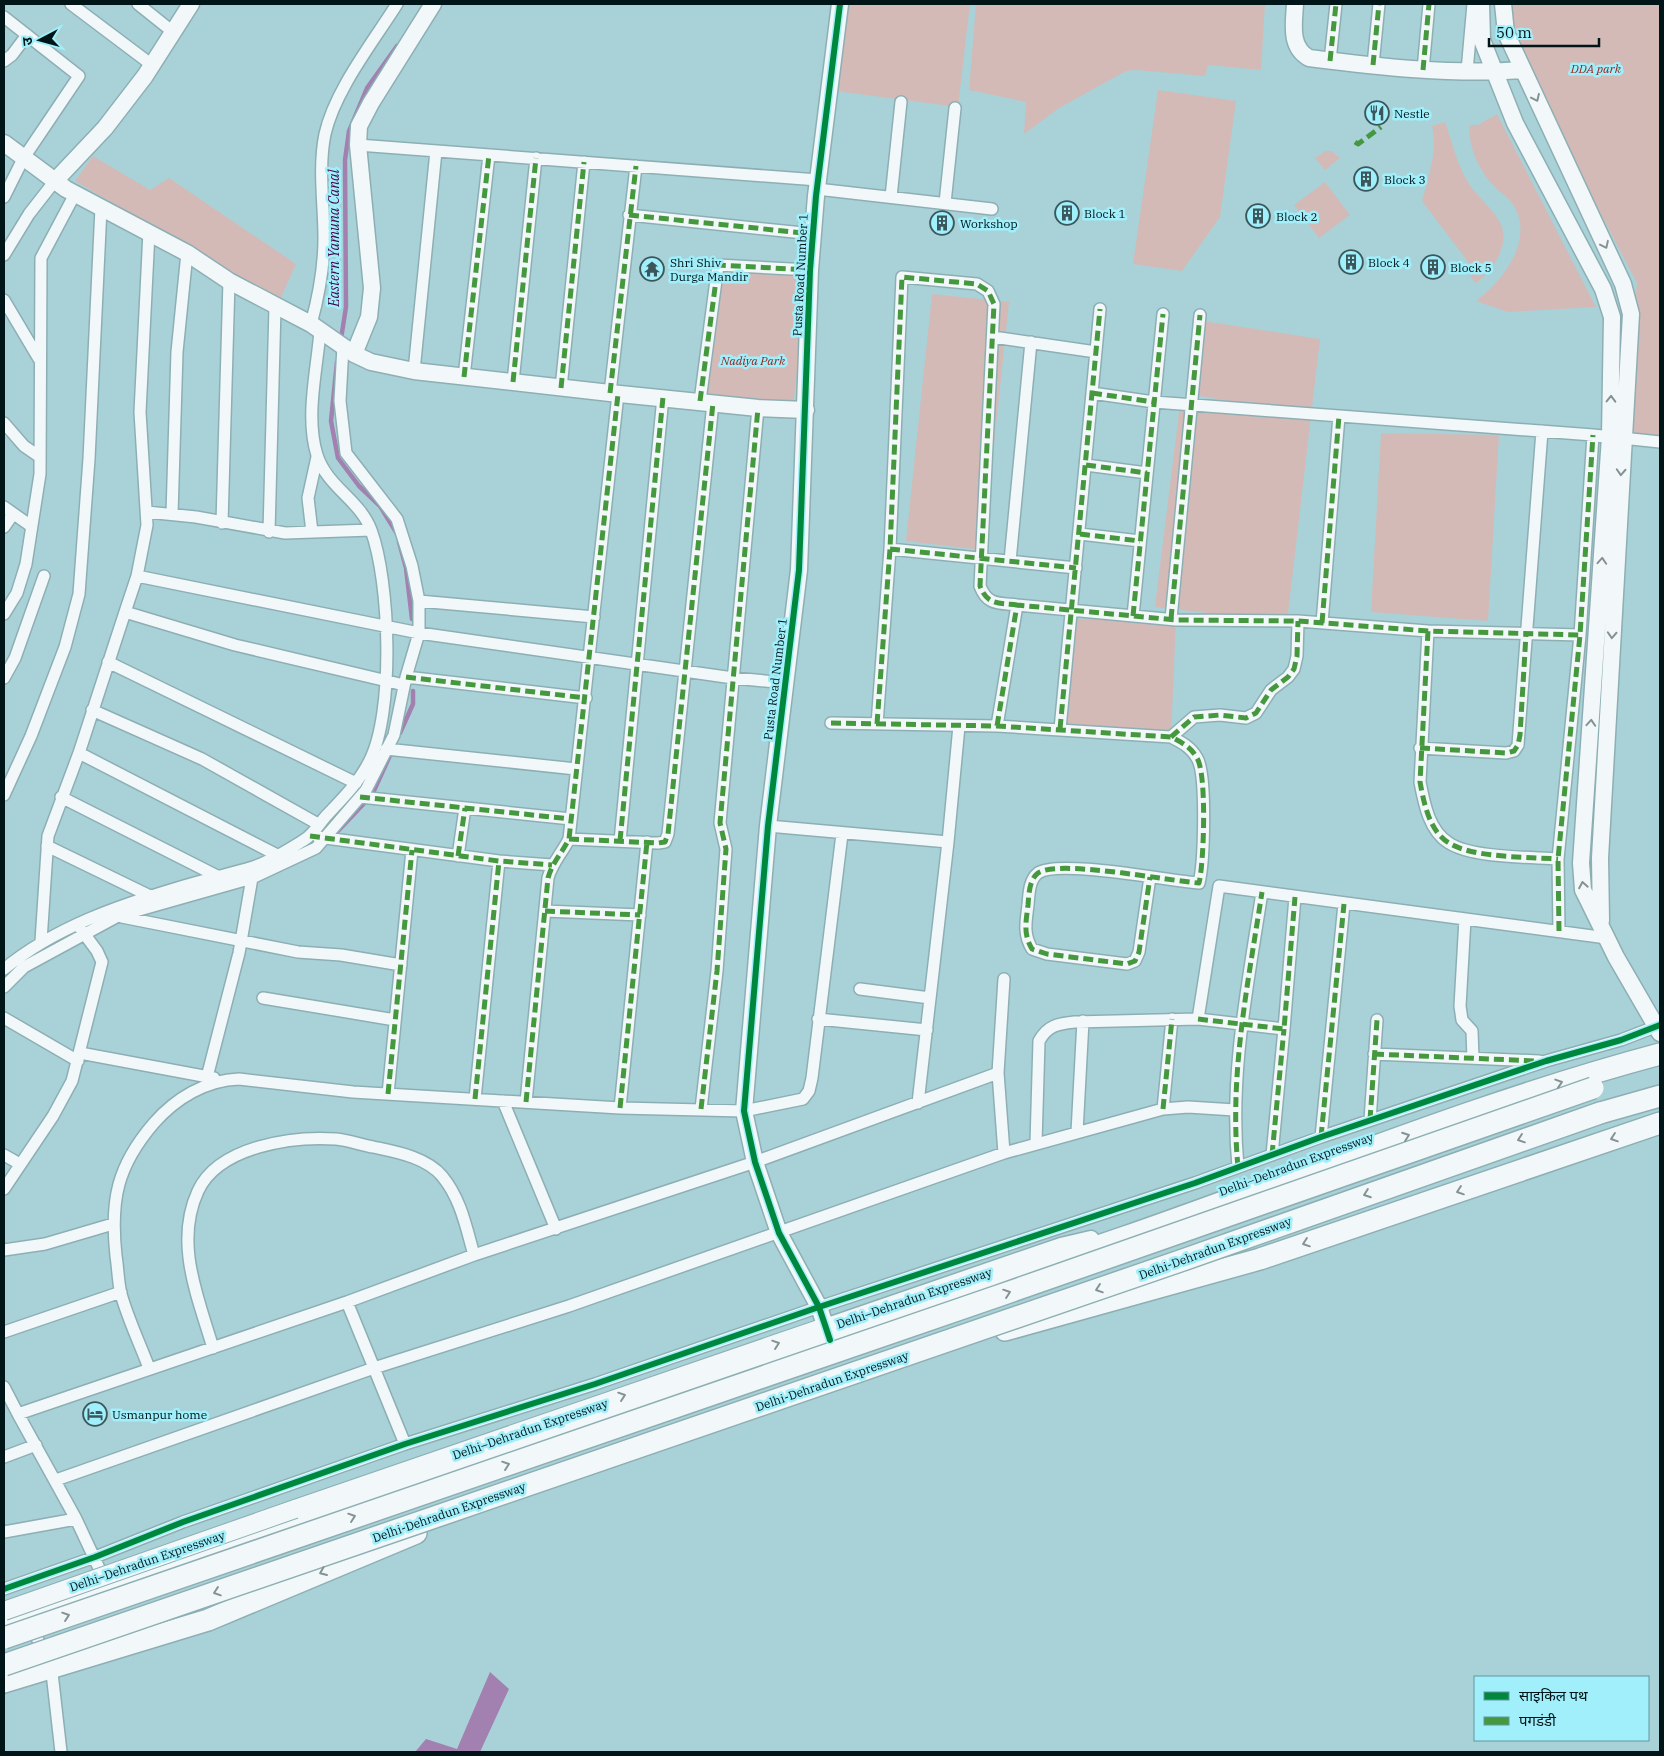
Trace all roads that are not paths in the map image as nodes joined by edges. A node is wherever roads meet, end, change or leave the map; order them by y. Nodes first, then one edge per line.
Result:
1 (72, 4) edge
2 (138, 4) edge
3 (191, 4) edge
4 (397, 4) edge
5 (433, 4) edge
6 (840, 4) edge
7 (1295, 4) edge
8 (1336, 4) edge
9 (1379, 4) edge
10 (1429, 4) edge
11 (1473, 4) edge
12 (1481, 4) edge
13 (1503, 4) edge
14 (4, 17) edge
15 (173, 32) junction
16 (27, 35) junction
17 (4, 61) edge
18 (1330, 61) junction
19 (1373, 65) junction
20 (152, 66) junction
21 (1423, 70) junction
22 (1523, 70) junction
23 (1467, 71) junction
24 (1495, 72) junction
25 (901, 102) dead end
26 (955, 108) dead end
27 (4, 143) edge
28 (358, 145) junction
29 (436, 151) junction
30 (489, 155) junction
31 (536, 158) junction
32 (24, 159) junction
33 (584, 162) junction
34 (636, 166) junction
35 (54, 182) junction
36 (817, 184) junction
37 (75, 194) junction
38 (4, 197) edge
39 (891, 197) junction
40 (945, 203) junction
41 (101, 208) junction
42 (992, 209) dead end
43 (629, 215) junction
44 (149, 232) junction
45 (813, 234) junction
46 (187, 253) junction
47 (4, 254) edge
48 (810, 270) junction
49 (229, 281) junction
50 (4, 300) edge
51 (275, 307) junction
52 (1100, 309) dead end
53 (1163, 314) dead end
54 (1200, 315) dead end
55 (319, 330) junction
56 (993, 337) junction
57 (1031, 342) junction
58 (348, 350) junction
59 (1096, 352) junction
60 (39, 359) junction
61 (414, 371) junction
62 (464, 377) junction
63 (513, 382) junction
64 (561, 388) junction
65 (614, 393) junction
66 (1092, 393) junction
67 (663, 397) junction
68 (706, 402) junction
69 (1154, 402) junction
70 (1190, 405) junction
71 (758, 408) junction
72 (806, 410) junction
73 (1339, 416) junction
74 (4, 423) edge
75 (1542, 431) junction
76 (1593, 435) junction
77 (1616, 438) junction
78 (1660, 442) edge
79 (40, 457) junction
80 (317, 457) junction
81 (1086, 466) junction
82 (1147, 473) junction
83 (8, 510) edge
84 (147, 512) junction
85 (172, 514) junction
86 (222, 523) junction
87 (31, 526) junction
88 (4, 527) edge
89 (371, 530) junction
90 (269, 532) junction
91 (312, 532) junction
92 (1080, 534) junction
93 (1140, 541) junction
94 (890, 549) junction
95 (981, 559) junction
96 (1010, 561) junction
97 (1076, 568) junction
98 (44, 576) dead end
99 (137, 576) junction
100 (419, 601) junction
101 (1017, 605) junction
102 (1073, 610) junction
103 (126, 612) junction
104 (4, 614) edge
105 (1133, 616) junction
106 (594, 617) junction
107 (1170, 619) junction
108 (1298, 621) junction
109 (1322, 622) junction
110 (387, 627) junction
111 (1428, 631) junction
112 (1526, 634) junction
113 (418, 635) junction
114 (1580, 635) junction
115 (589, 656) junction
116 (108, 662) junction
117 (638, 663) junction
118 (686, 671) junction
119 (4, 678) edge
120 (733, 678) junction
121 (385, 680) junction
122 (405, 681) junction
123 (787, 683) junction
124 (586, 698) junction
125 (92, 710) junction
126 (831, 723) dead end
127 (877, 724) junction
128 (959, 726) junction
129 (997, 726) junction
130 (1060, 729) junction
131 (1170, 737) junction
132 (1420, 748) junction
133 (387, 750) junction
134 (79, 753) junction
135 (576, 769) junction
136 (356, 783) junction
137 (4, 795) edge
138 (61, 797) junction
139 (361, 797) junction
140 (465, 808) junction
141 (571, 819) junction
142 (318, 824) junction
143 (768, 826) junction
144 (842, 834) junction
145 (310, 836) junction
146 (324, 838) junction
147 (569, 839) junction
148 (620, 841) junction
149 (647, 842) junction
150 (948, 842) junction
151 (47, 846) junction
152 (412, 850) junction
153 (277, 855) junction
154 (458, 856) junction
155 (1558, 859) junction
156 (498, 861) junction
157 (552, 865) junction
158 (253, 872) junction
159 (216, 876) junction
160 (1150, 877) junction
161 (1199, 882) junction
162 (1219, 886) junction
163 (1262, 892) junction
164 (150, 896) junction
165 (1295, 897) junction
166 (1344, 904) junction
167 (545, 911) junction
168 (114, 915) junction
169 (640, 915) junction
170 (1465, 919) junction
171 (84, 930) junction
172 (1559, 932) junction
173 (1604, 934) junction
174 (241, 940) junction
175 (41, 941) junction
176 (401, 965) junction
177 (4, 969) edge
178 (1004, 980) dead end
179 (4, 987) edge
180 (860, 989) dead end
181 (263, 998) dead end
182 (930, 998) junction
183 (4, 1018) edge
184 (818, 1019) junction
185 (1172, 1019) junction
186 (1198, 1019) junction
187 (395, 1020) junction
188 (1377, 1020) dead end
189 (1083, 1021) junction
190 (1241, 1025) junction
191 (1659, 1028) edge
192 (1284, 1029) junction
193 (927, 1030) junction
194 (1374, 1054) junction
195 (1660, 1054) edge
196 (79, 1057) junction
197 (1473, 1058) junction
198 (1546, 1061) junction
199 (1660, 1069) edge
200 (998, 1073) junction
201 (207, 1077) junction
202 (226, 1080) junction
203 (388, 1094) junction
204 (1660, 1096) edge
205 (476, 1099) junction
206 (503, 1101) junction
207 (526, 1102) junction
208 (918, 1103) junction
209 (620, 1108) junction
210 (701, 1109) junction
211 (1163, 1109) junction
212 (1235, 1110) junction
213 (744, 1111) junction
214 (1370, 1120) junction
215 (1660, 1124) edge
216 (1077, 1132) junction
217 (1321, 1137) junction
218 (1036, 1143) junction
219 (1004, 1152) junction
220 (4, 1155) edge
221 (1272, 1155) junction
222 (755, 1162) junction
223 (20, 1164) junction
224 (1238, 1167) junction
225 (4, 1188) edge
226 (113, 1224) junction
227 (556, 1229) junction
228 (779, 1233) junction
229 (1122, 1238) junction
230 (4, 1250) edge
231 (474, 1255) junction
232 (121, 1292) junction
233 (1127, 1297) junction
234 (347, 1302) junction
235 (819, 1307) junction
236 (4, 1332) edge
237 (828, 1334) junction
238 (213, 1348) junction
239 (149, 1368) junction
240 (374, 1368) junction
241 (4, 1387) edge
242 (18, 1414) junction
243 (404, 1444) junction
244 (36, 1445) junction
245 (4, 1457) edge
246 (56, 1480) junction
247 (76, 1519) junction
248 (4, 1532) edge
249 (240, 1541) junction
250 (95, 1557) junction
251 (107, 1586) junction
252 (4, 1589) edge
253 (260, 1598) junction
254 (4, 1611) edge
255 (26, 1614) junction
256 (4, 1621) edge
257 (4, 1638) edge
258 (4, 1666) edge
259 (49, 1668) junction
260 (4, 1682) edge
261 (61, 1752) edge

1 - 20 street
2 - 15 street
3 - 15 street
4 - 55 street
5 - 28 street
6 - 36 street, Pusta Road Number 1
7 - 18 street
8 - 18 street
9 - 19 street
10 - 21 street
11 - 23 street
12 - 24 street
13 - 22 street
14 - 16 street
15 - 20 street
16 - 17 street
16 - 32 street
18 - 19 street
19 - 21 street
20 - 35 street
21 - 23 street
22 - 24 street
22 -> 77 street
23 - 24 street
77 -> 24 street
25 - 39 street
26 - 40 street
27 - 32 street
28 - 29 street
28 - 58 street
29 - 30 street
29 - 61 street
30 - 31 street
30 - 62 street
31 - 33 street
31 - 63 street
32 - 35 street
32 - 38 street
33 - 34 street
33 - 64 street
34 - 36 street
34 - 43 street
35 - 37 street
35 - 47 street
36 - 39 street
36 - 45 street, Pusta Road Number 1
37 - 41 street
37 - 60 street
39 - 40 street
40 - 42 street
41 - 44 street
41 - 137 street
43 - 45 street
43 - 65 street
44 - 46 street
44 - 84 street
45 - 48 street, Pusta Road Number 1
46 - 49 street
46 - 85 street
48 - 68 street
48 - 72 street, Pusta Road Number 1
49 - 51 street
49 - 86 street
50 - 60 street
51 - 55 street
51 - 90 street
52 - 59 street
53 - 69 street
54 - 70 street
55 - 58 street
55 - 80 street
56 - 57 street
56 - 94 street
56 - 95 street
57 - 59 street
57 - 96 street
58 - 61 street
58 - 100 street
59 - 66 street
60 - 79 street
61 - 62 street
62 - 63 street
63 - 64 street
64 - 65 street
65 - 67 street
65 - 106 street
66 - 69 street
66 - 81 street
67 - 68 street
67 - 117 street
68 - 71 street
68 - 118 street
69 - 70 street
69 - 82 street
70 - 73 street
70 - 107 street
71 - 72 street
71 - 120 street
72 - 123 street, Pusta Road Number 1
73 - 75 street
73 - 109 street
74 - 79 street
75 - 76 street
75 - 112 street
76 - 77 street
76 - 114 street
77 - 78 street
77 - 173 street
79 - 87 street
80 - 89 street
80 - 91 street
81 - 82 street
81 - 92 street
82 - 93 street
83 - 87 street
83 - 88 street
84 - 85 street
84 - 99 street
85 - 86 street
86 - 90 street
87 - 104 street
89 - 91 street
89 - 110 street
90 - 91 street
92 - 93 street
92 - 97 street
93 - 105 street
94 - 95 street
94 - 127 street
95 - 96 street
95 - 101 street
96 - 97 street
97 - 102 street
98 - 119 street
99 - 103 street
99 - 110 street
100 - 106 street
100 - 113 street
101 - 102 street
101 - 129 street
102 - 105 street
102 - 130 street
103 - 116 street
103 - 121 street
105 - 107 street
106 - 115 street
107 - 108 street
108 - 109 street
108 - 131 street
109 - 111 street
110 - 113 street
110 - 121 street
111 - 112 street
111 - 132 street
112 - 114 street
112 - 132 street
113 - 115 street
113 - 122 street
114 - 155 street
115 - 117 street
115 - 124 street
116 - 125 street
116 - 136 street
117 - 118 street
117 - 148 street
118 - 120 street
118 - 149 street
120 - 123 street
120 - 210 street
121 - 122 street
121 - 136 street
122 - 124 street
122 - 133 street
123 - 143 street, Pusta Road Number 1
124 - 135 street
125 - 134 street
125 - 142 street
126 - 127 street
127 - 128 street
128 - 129 street
128 - 150 street
129 - 130 street
130 - 131 street
131 - 161 street
132 - 155 street
133 - 135 street
133 - 139 street
134 - 138 street
134 - 153 street
135 - 141 street
136 - 142 street
138 - 151 street
138 - 159 street
139 - 140 street
139 - 146 street
140 - 141 street
140 - 154 street
141 - 147 street
142 - 145 street
143 - 144 street
143 - 213 street, Pusta Road Number 1
144 - 150 street
144 - 184 street
145 - 146 street
145 - 153 street
146 - 152 street
146 - 158 street
147 - 148 street
147 - 157 street
148 - 149 street
149 - 169 street
150 - 182 street
151 - 164 street
151 - 175 street
152 - 154 street
152 - 176 street
153 - 158 street
154 - 156 street
155 - 172 street
156 - 157 street
156 - 205 street
157 - 167 street
158 - 159 street
158 - 168 street
158 - 174 street
159 - 164 street
160 - 160 street
160 - 161 street
161 - 162 street
162 - 163 street
162 - 186 street
163 - 165 street
163 - 190 street
164 - 168 street
165 - 166 street
165 - 192 street
166 - 170 street
166 - 217 street
167 - 169 street
167 - 207 street
168 - 171 street
168 - 174 street
169 - 209 street
170 - 172 street
170 - 197 street
171 - 175 street
171 - 179 street
171 - 196 street
172 - 173 street
173 - 191 street
174 - 176 street
174 - 201 street
175 - 177 street
176 - 187 street
178 - 200 street
180 - 182 street
181 - 187 street
182 - 193 street
183 - 196 street
184 - 193 street
184 - 213 street
185 - 186 street
185 - 189 street
185 - 211 street
186 - 190 street
187 - 203 street
188 - 194 street
189 - 216 street
189 - 218 street
190 - 192 street
190 - 212 street
191 - 198 street
192 - 221 street
193 - 208 street
194 - 197 street
194 - 214 street
229 -> 195 highway, Delhi–Dehradun Expressway
196 - 201 street
196 - 223 street
197 - 198 street
198 - 214 street
257 -> 199 highway, Delhi-Dehradun Expressway, bridge
200 - 208 street
200 - 219 street
201 - 202 street
202 - 203 street
202 - 226 street
203 - 205 street
204 -> 258 highway, Delhi-Dehradun Expressway, bridge
205 - 206 street
206 - 207 street
206 - 227 street
207 - 209 street
208 - 222 street
209 - 210 street
210 - 213 street
211 - 212 street
211 - 216 street
212 - 224 street
213 - 222 street, Pusta Road Number 1
214 - 217 street
215 -> 233 highway
216 - 218 street
217 - 221 street
218 - 219 street
219 - 228 street
220 - 223 street
221 - 224 street
222 - 227 street
222 - 228 street, Pusta Road Number 1
223 - 225 street
224 - 235 street
226 - 230 street
226 - 232 street
227 - 231 street
228 - 235 street, Pusta Road Number 1
228 - 240 street
229 - 233 street
229 - 237 highway, Delhi–Dehradun Expressway
231 - 234 street
231 - 238 street
232 - 236 street
232 - 239 street
233 -> 253 highway
234 - 238 street
234 - 240 street
235 - 237 street, Pusta Road Number 1
235 - 243 street
237 - 249 highway, Delhi–Dehradun Expressway
254 -> 237 main road, bridge
238 - 239 street
239 - 242 street
240 - 243 street
240 - 246 street
241 - 242 street
242 - 244 street
243 - 250 street
244 - 245 street
244 - 246 street
246 - 247 street
247 - 248 street
247 - 250 street
249 - 251 highway, Delhi–Dehradun Expressway
249 - 253 street
250 - 251 street
250 - 252 street
251 - 255 highway, Delhi–Dehradun Expressway
253 - 259 highway
255 - 256 highway, Delhi–Dehradun Expressway
255 - 259 street
259 - 260 highway
259 - 261 street

